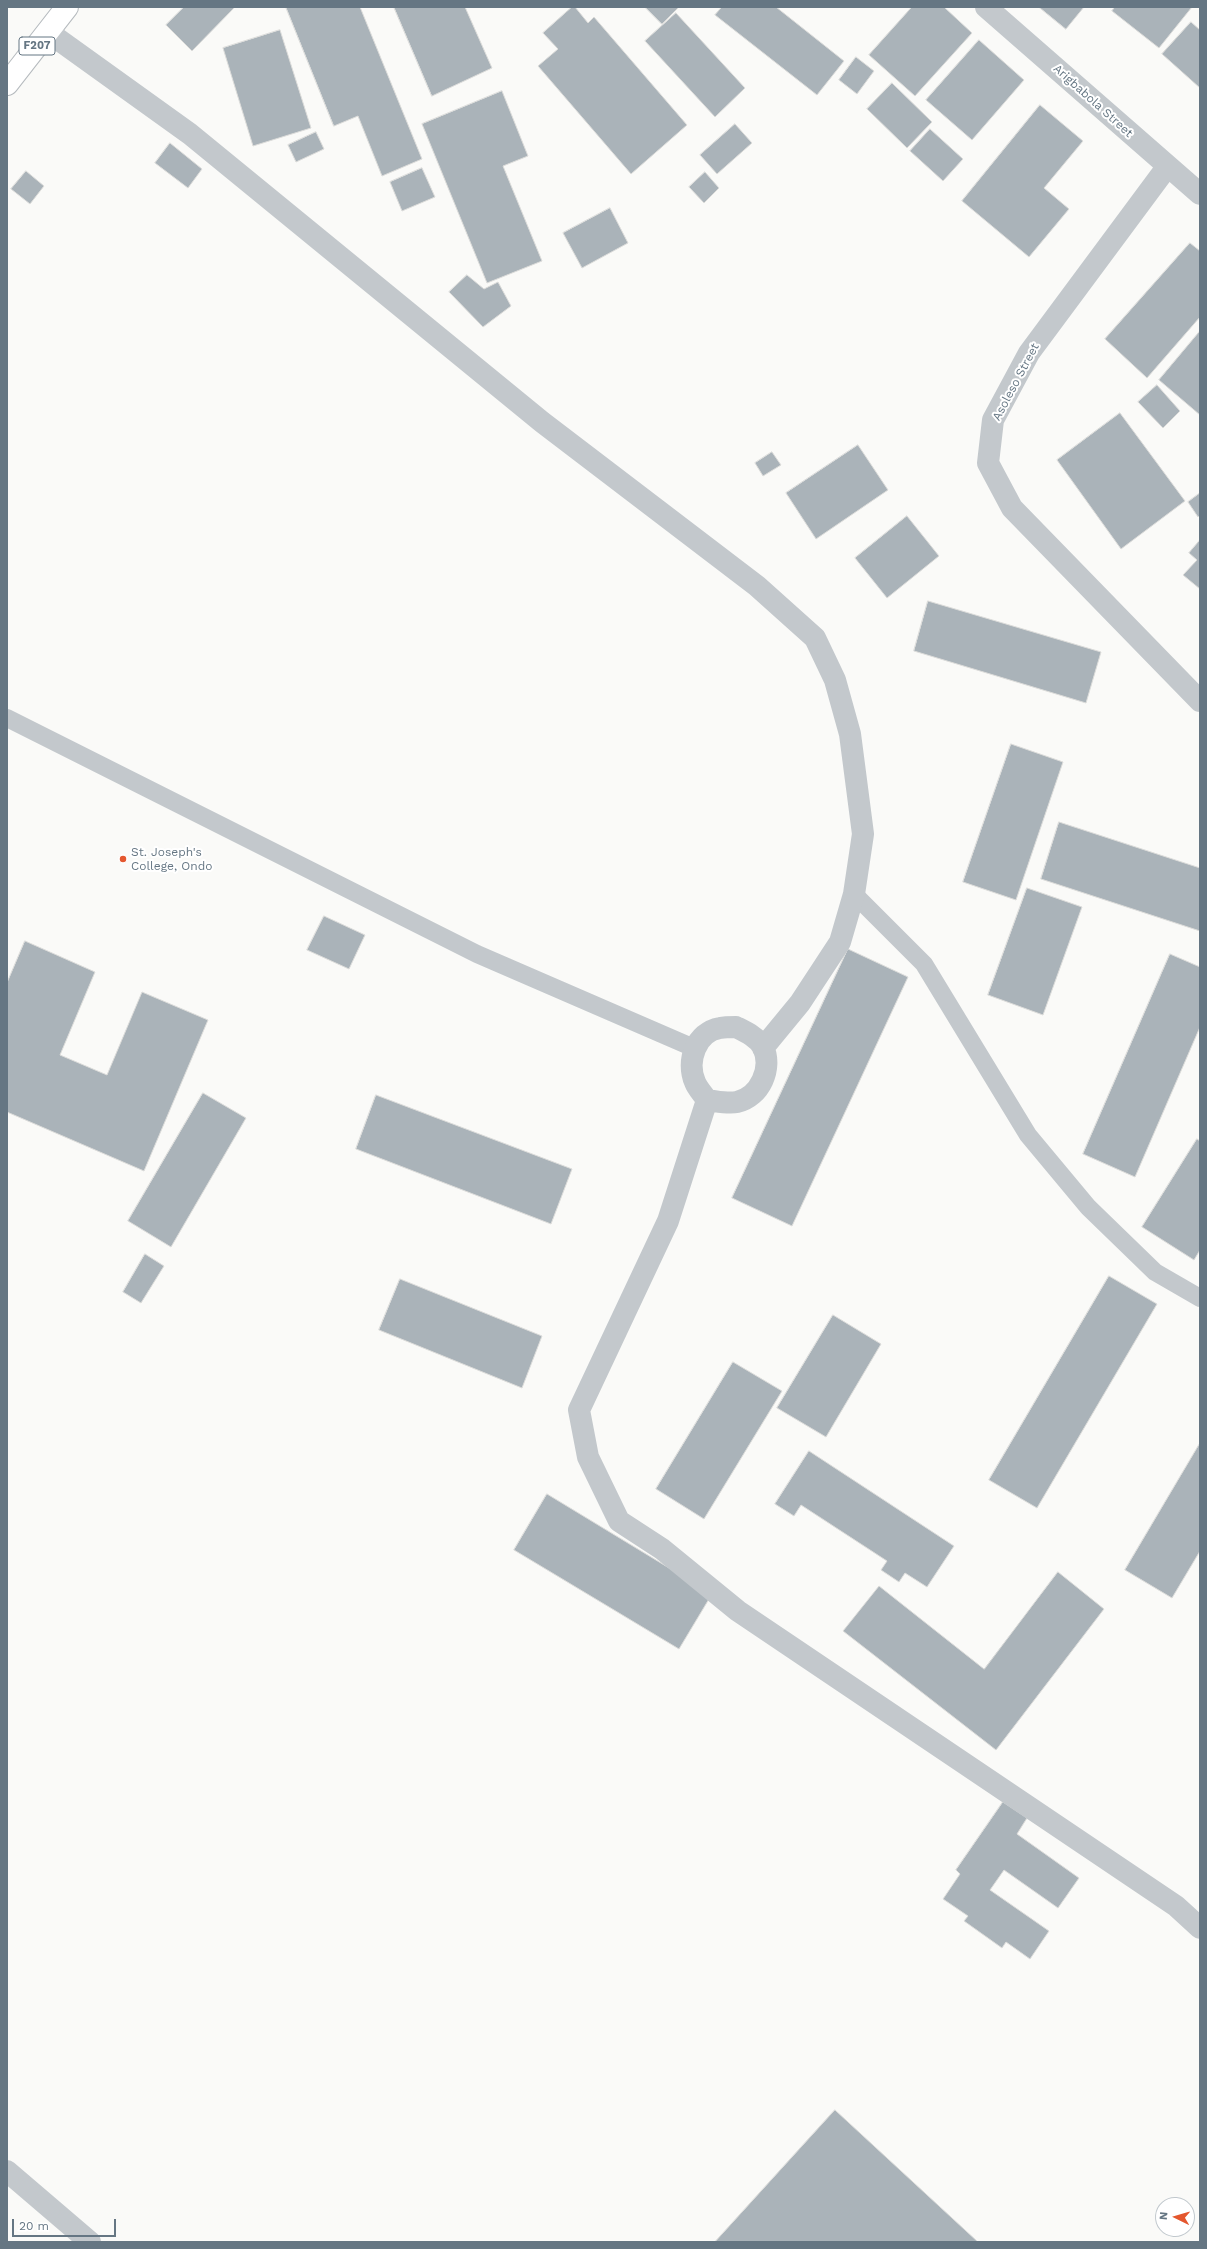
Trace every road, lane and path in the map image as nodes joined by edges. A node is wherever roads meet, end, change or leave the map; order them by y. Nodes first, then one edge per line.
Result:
1 (67, 7) edge
2 (986, 7) edge
3 (48, 32) junction
4 (7, 84) edge
5 (1167, 167) junction
6 (1199, 192) edge
7 (1200, 701) edge
8 (7, 718) edge
9 (854, 894) junction
10 (694, 1048) junction
11 (763, 1048) junction
12 (707, 1100) junction
13 (1200, 1298) edge
14 (1200, 1928) edge
15 (7, 2171) edge
16 (90, 2242) edge

1 - 3 main road, F207
2 - 5 street, Arigbabola Street
3 - 4 main road, F207
3 - 9 street
5 - 6 street, Arigbabola Street
5 - 7 street, Asoleso Street
8 - 10 lane
9 - 11 street
9 - 13 lane
10 - 11 street
10 - 12 street
11 - 12 street
12 - 14 street
15 - 16 street

